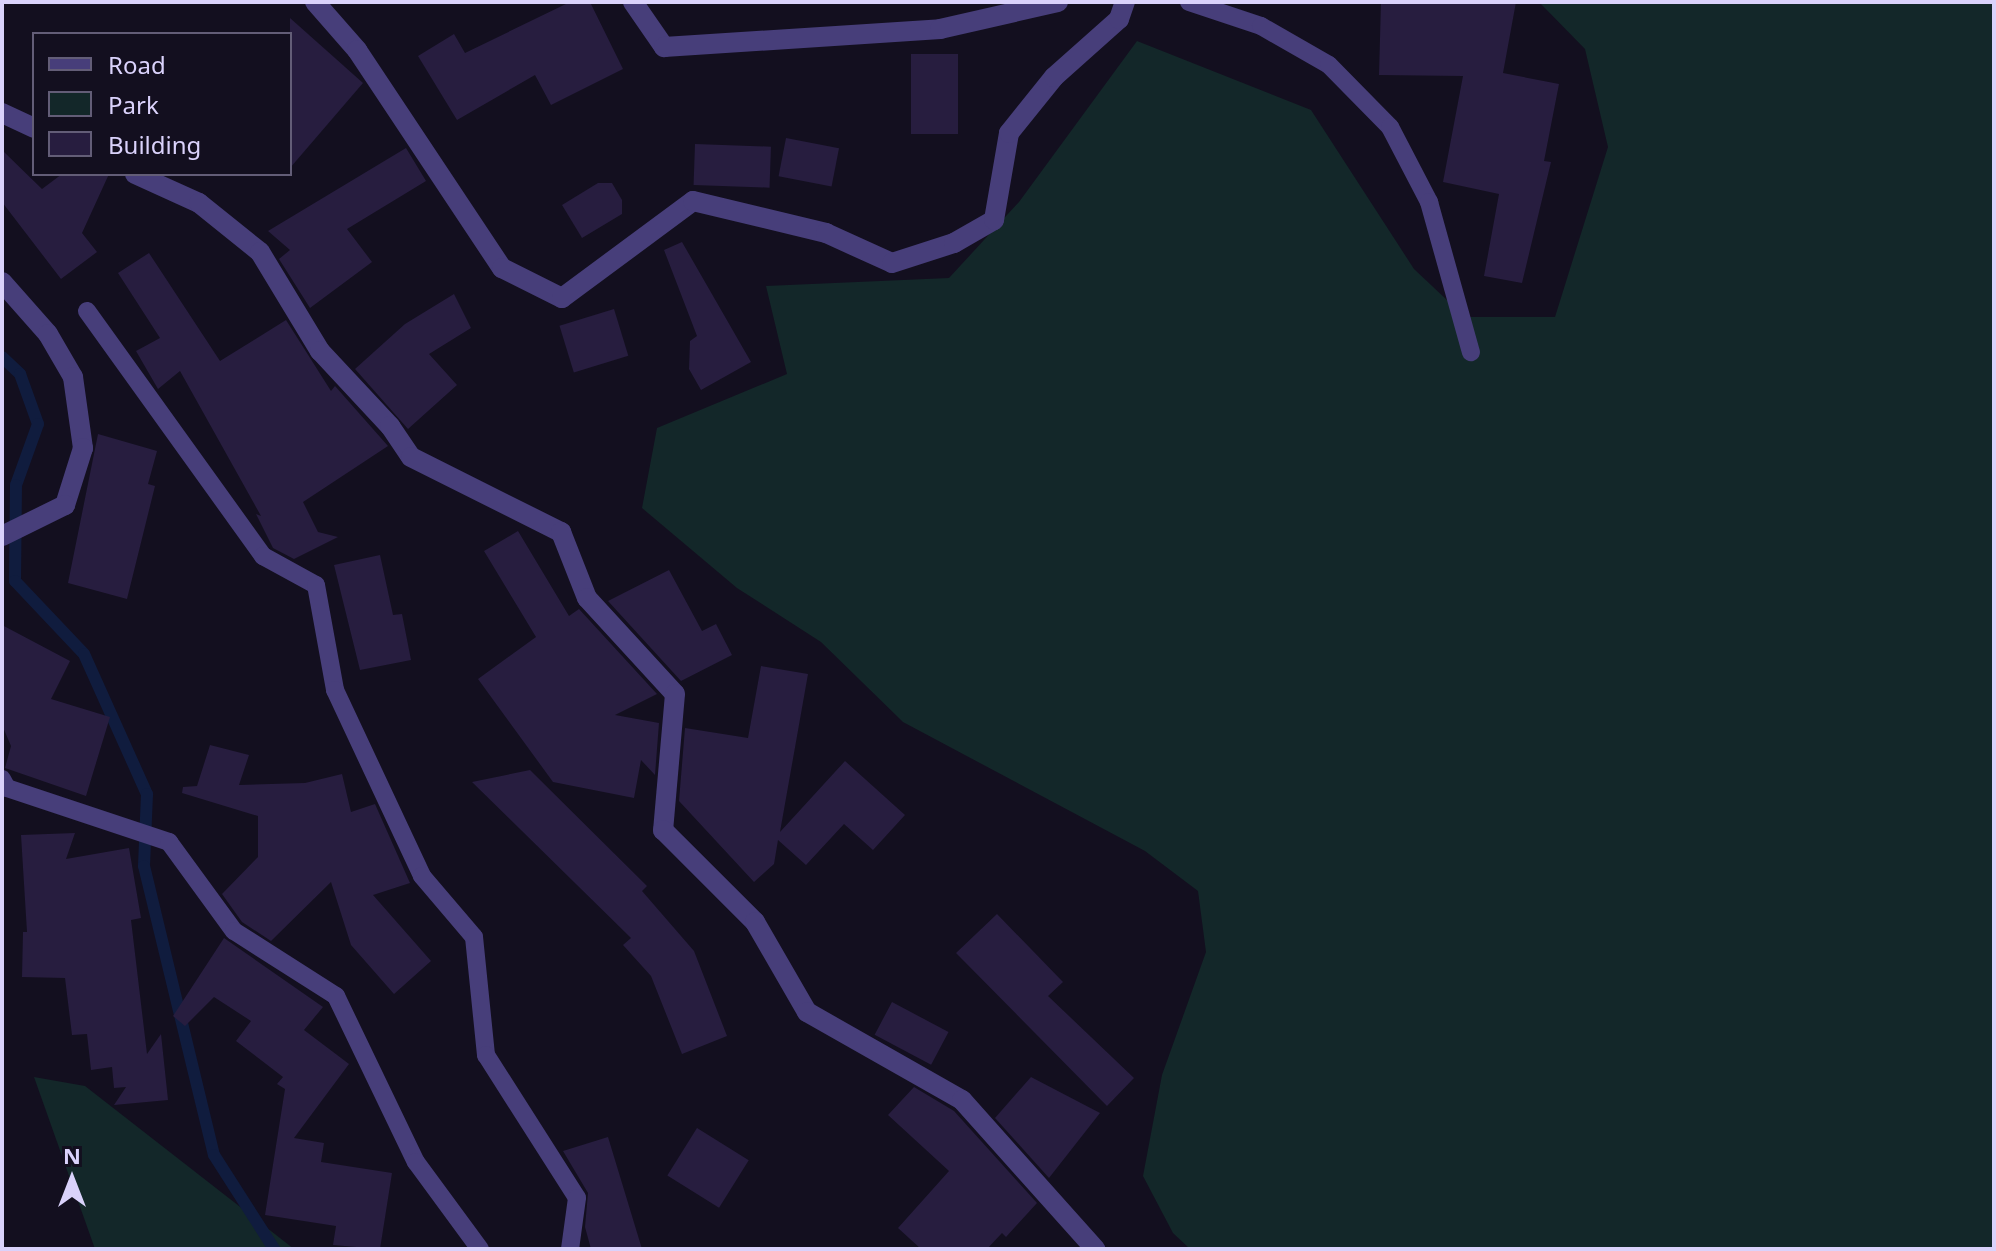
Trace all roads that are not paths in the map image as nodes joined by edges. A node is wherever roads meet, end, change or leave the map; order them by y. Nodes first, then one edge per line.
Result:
1 (315, 2) edge
2 (633, 2) edge
3 (1058, 2) edge
4 (1125, 2) edge
5 (1189, 2) edge
6 (2, 113) edge
7 (32, 127) edge
8 (139, 176) edge
9 (2, 282) edge
10 (87, 311) dead end
11 (1471, 352) dead end
12 (2, 536) edge
13 (2, 779) edge
14 (480, 1249) edge
15 (570, 1249) edge
16 (1095, 1249) edge

1 - 4 street
2 - 3 street
5 - 11 lane
6 - 7 street
8 - 16 street
9 - 12 street
10 - 15 lane
13 - 14 lane

